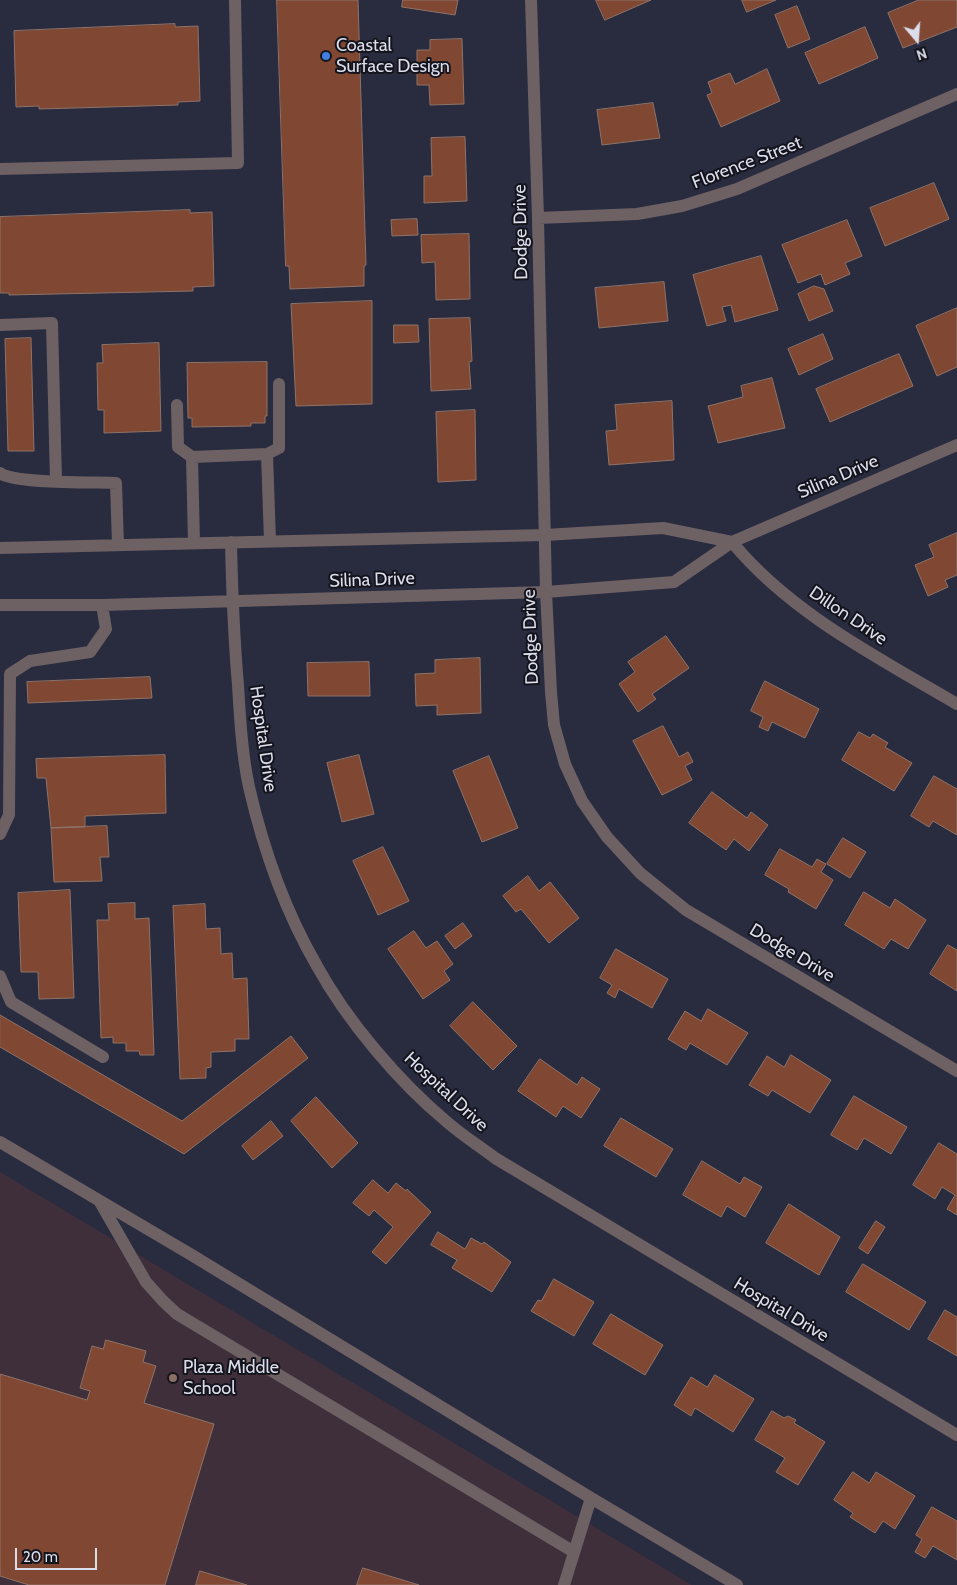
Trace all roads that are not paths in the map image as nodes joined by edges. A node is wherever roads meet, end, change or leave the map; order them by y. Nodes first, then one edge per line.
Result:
1 (235, 0) edge
2 (531, 0) edge
3 (957, 94) edge
4 (0, 168) edge
5 (538, 218) junction
6 (0, 325) edge
7 (279, 384) dead end
8 (177, 405) dead end
9 (957, 445) edge
10 (267, 454) junction
11 (192, 457) junction
12 (0, 473) edge
13 (56, 481) junction
14 (545, 535) junction
15 (270, 541) junction
16 (231, 542) junction
17 (732, 542) junction
18 (194, 543) junction
19 (118, 545) junction
20 (0, 548) edge
21 (546, 592) junction
22 (232, 602) junction
23 (0, 605) edge
24 (102, 605) junction
25 (957, 704) edge
26 (0, 834) edge
27 (0, 976) edge
28 (103, 1057) dead end
29 (957, 1071) edge
30 (0, 1142) edge
31 (99, 1200) junction
32 (957, 1435) edge
33 (591, 1498) junction
34 (574, 1552) junction
35 (564, 1585) edge
36 (737, 1585) edge

1 - 4 street
2 - 5 street, Dodge Drive
3 - 5 street, Florence Street
5 - 14 street, Dodge Drive
6 - 13 street
7 - 10 street
8 - 11 street
9 - 17 street, Silina Drive
10 - 11 street
10 - 15 street
11 - 18 street
12 - 13 street
13 - 19 street
14 - 15 street
14 - 17 street
14 - 21 street, Dodge Drive
15 - 16 street
16 - 18 street
16 - 22 street, Hospital Drive
17 - 21 street, Silina Drive
17 - 25 street, Dillon Drive
18 - 19 street
19 - 20 street
21 - 22 street, Silina Drive
21 - 29 street, Dodge Drive
22 - 24 street, Silina Drive
22 - 32 street, Hospital Drive
23 - 24 street, Silina Drive
24 - 26 street
27 - 28 street
30 - 31 street
31 - 33 street
31 - 34 street
33 - 34 street
33 - 36 street
34 - 35 street

